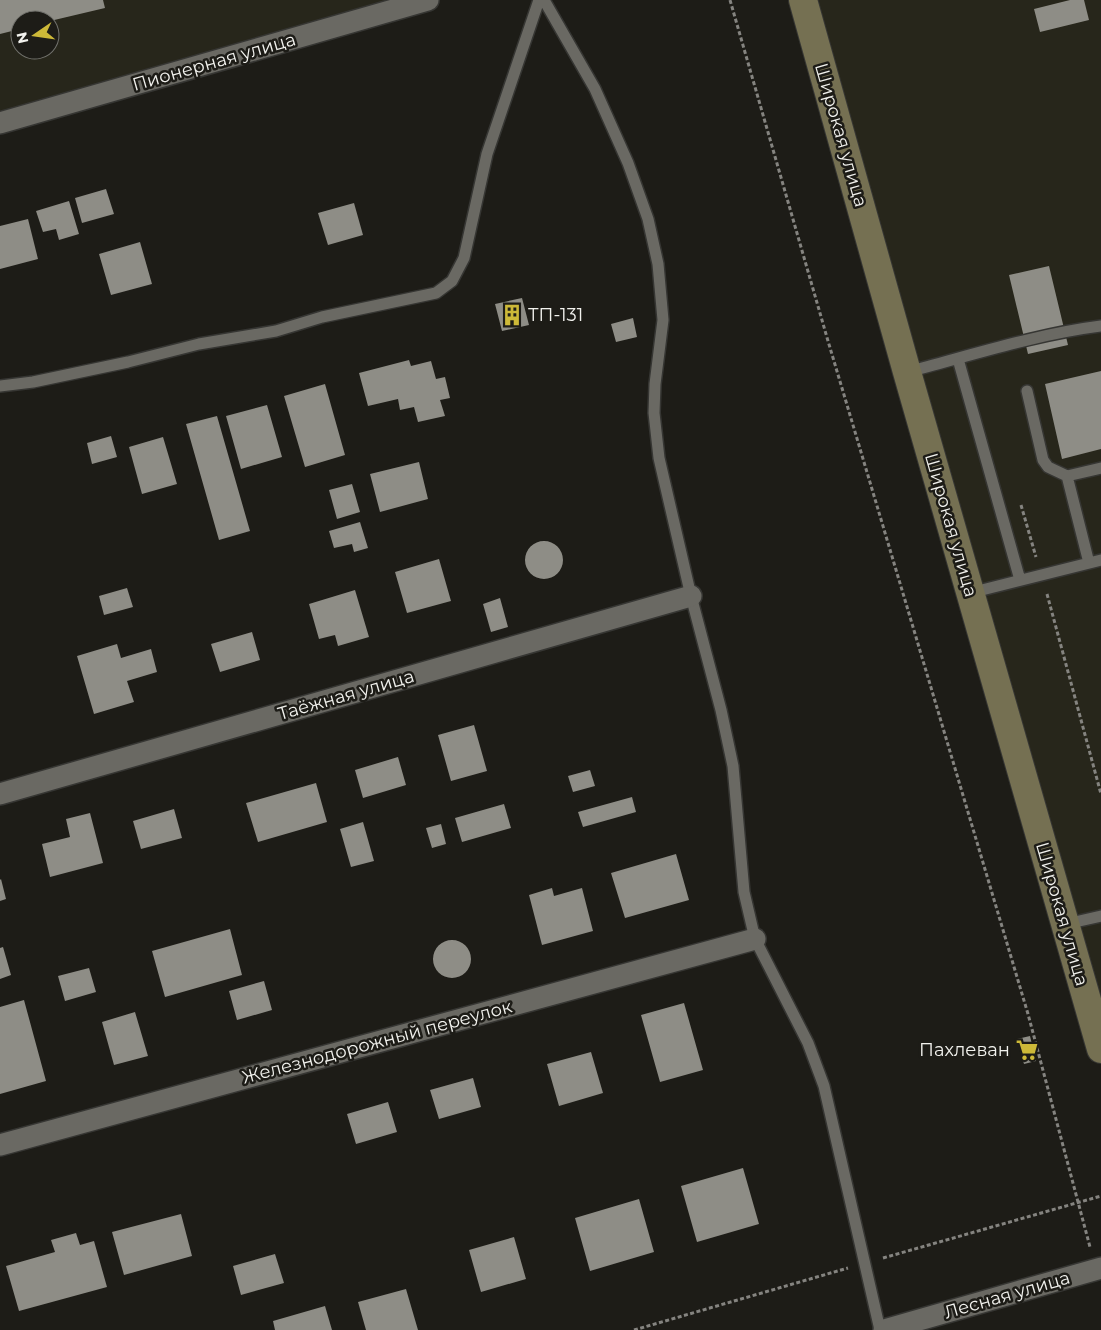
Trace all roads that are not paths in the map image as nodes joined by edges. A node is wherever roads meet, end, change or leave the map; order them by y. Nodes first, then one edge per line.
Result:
1 (428, 0) edge
2 (538, 0) edge
3 (544, 0) edge
4 (803, 0) edge
5 (0, 123) edge
6 (1101, 326) edge
7 (958, 359) junction
8 (907, 372) junction
9 (0, 386) edge
10 (1027, 391) dead end
11 (1101, 468) edge
12 (1067, 476) junction
13 (1101, 560) edge
14 (1089, 563) junction
15 (1020, 580) junction
16 (970, 594) junction
17 (691, 596) junction
18 (0, 794) edge
19 (1101, 916) edge
20 (1066, 924) junction
21 (755, 939) junction
22 (1101, 1049) edge
23 (0, 1145) edge
24 (1099, 1268) edge
25 (880, 1330) edge
26 (884, 1330) edge

1 - 5 street, Пионерная улица
2 - 9 lane
3 - 17 lane
4 - 8 street, Широкая улица
6 - 7 lane
7 - 8 lane
7 - 15 lane
8 - 16 street, Широкая улица
10 - 12 lane
11 - 12 lane
12 - 14 lane
13 - 14 lane
14 - 15 lane
15 - 16 lane
16 - 20 street, Широкая улица
17 - 18 street, Таёжная улица
17 - 21 lane
19 - 20 lane
20 - 22 street, Широкая улица
21 - 23 street, Железнодорожный переулок
21 - 25 lane
24 - 26 street, Лесная улица

